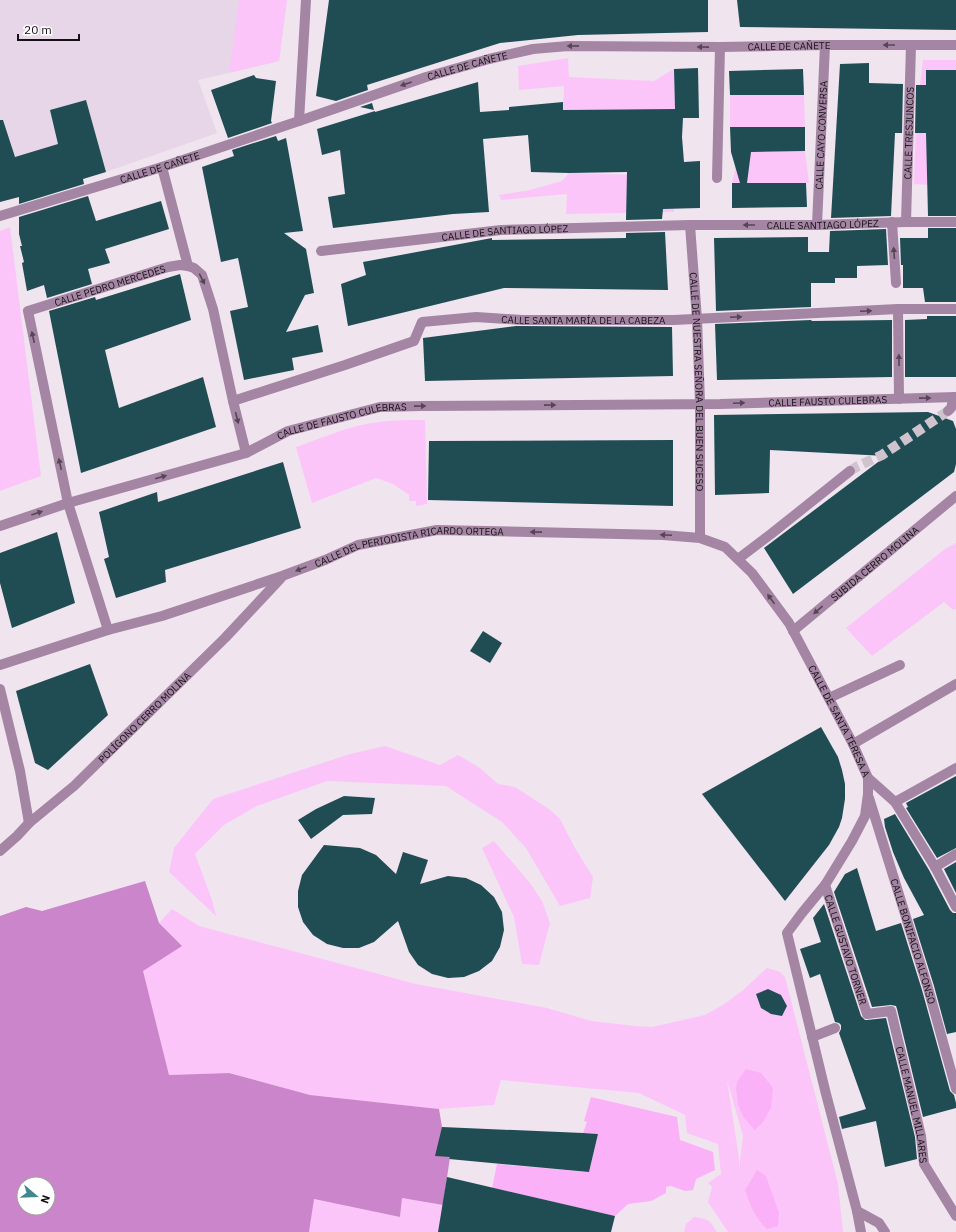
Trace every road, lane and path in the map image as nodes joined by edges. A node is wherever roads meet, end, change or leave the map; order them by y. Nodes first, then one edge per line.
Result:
1 (306, 0) edge
2 (825, 45) junction
3 (911, 45) junction
4 (956, 45) edge
5 (720, 47) junction
6 (299, 121) junction
7 (162, 167) junction
8 (717, 178) dead end
9 (0, 216) edge
10 (892, 222) junction
11 (906, 222) junction
12 (956, 222) edge
13 (690, 225) junction
14 (816, 225) junction
15 (321, 251) dead end
16 (188, 266) junction
17 (896, 283) dead end
18 (898, 309) junction
19 (956, 309) edge
20 (697, 319) junction
21 (955, 397) edge
22 (899, 399) junction
23 (233, 401) junction
24 (700, 404) junction
25 (948, 411) tunnel mouth
26 (246, 453) junction
27 (850, 471) tunnel mouth
28 (956, 496) edge
29 (68, 503) junction
30 (0, 526) edge
31 (700, 538) junction
32 (738, 559) junction
33 (282, 576) junction
34 (108, 630) junction
35 (793, 631) junction
36 (0, 665) edge
37 (900, 665) dead end
38 (956, 684) edge
39 (0, 689) edge
40 (829, 698) junction
41 (853, 744) junction
42 (956, 768) edge
43 (868, 778) junction
44 (868, 794) junction
45 (894, 802) junction
46 (29, 823) junction
47 (0, 851) edge
48 (956, 854) edge
49 (935, 867) junction
50 (825, 885) junction
51 (956, 907) edge
52 (867, 1014) joint
53 (835, 1028) dead end
54 (812, 1037) junction
55 (956, 1090) edge
56 (857, 1211) junction
57 (956, 1216) edge
58 (861, 1232) edge
59 (884, 1232) edge

1 - 6 street
3 -> 2 street, CALLE DE CAÑETE
2 - 5 street, CALLE DE CAÑETE
2 - 14 street, CALLE CAYO CONVERSA
3 - 4 street, CALLE DE CAÑETE
3 - 11 street, CALLE TRESJUNCOS
5 -> 6 street, CALLE DE CAÑETE
5 - 8 street
6 - 7 street, CALLE DE CAÑETE
7 - 9 street, CALLE DE CAÑETE
7 - 16 street
10 - 11 street, CALLE SANTIAGO LÓPEZ
10 - 14 street, CALLE SANTIAGO LÓPEZ
17 -> 10 street
11 - 12 street, CALLE SANTIAGO LÓPEZ
14 -> 13 street, CALLE SANTIAGO LÓPEZ
13 - 15 street, CALLE DE SANTIAGO LÓPEZ
13 - 20 street, CALLE DE NUESTRA SEÑORA DEL BUEN SUCESO
16 -> 23 street
29 -> 16 street, CALLE PEDRO MERCEDES
18 - 19 street, CALLE SANTA MARÍA DE LA CABEZA
20 -> 18 street, CALLE SANTA MARÍA DE LA CABEZA
22 -> 18 street
20 - 23 street, CALLE SANTA MARÍA DE LA CABEZA
20 - 24 street, CALLE DE NUESTRA SEÑORA DEL BUEN SUCESO
22 -> 21 street, CALLE FAUSTO CULEBRAS
21 - 25 street
24 -> 22 street, CALLE FAUSTO CULEBRAS
23 -> 26 street
26 -> 24 street, CALLE DE FAUSTO CULEBRAS
24 - 31 street, CALLE DE NUESTRA SEÑORA DEL BUEN SUCESO
29 -> 26 street, CALLE DE FAUSTO CULEBRAS
27 - 32 street
28 -> 35 street, SUBIDA CERRO MOLINA
30 -> 29 street, CALLE DE FAUSTO CULEBRAS
29 - 34 street
31 - 32 street, CALLE DEL PERIODISTA RICARDO ORTEGA
31 -> 33 street, CALLE DEL PERIODISTA RICARDO ORTEGA
35 -> 32 street, CALLE DEL PERIODISTA RICARDO ORTEGA
33 - 34 street, CALLE DEL PERIODISTA RICARDO ORTEGA
33 - 46 street, POLÍGONO CERRO MOLINA
34 - 36 street, CALLE DEL PERIODISTA RICARDO ORTEGA
35 - 40 street, CALLE DE SANTA TERESA A
37 - 40 street
38 - 41 street
39 - 46 street
40 - 41 street, CALLE DE SANTA TERESA A
41 - 43 street, CALLE DE SANTA TERESA A
42 - 45 street
43 - 44 street
43 - 45 street, CALLE DE SANTA TERESA A
44 - 50 street
44 - 55 street, CALLE BONIFACIO ALFONSO
45 - 49 street, CALLE DE SANTA TERESA A
46 - 47 street, POLÍGONO CERRO MOLINA
48 - 49 street
49 - 51 street, CALLE DE SANTA TERESA A
50 - 52 street, CALLE GUSTAVO TORNER
50 - 54 street
52 - 57 street, CALLE MANUEL MILLARES
53 - 54 street
54 - 56 street
56 - 58 street
56 - 59 street

